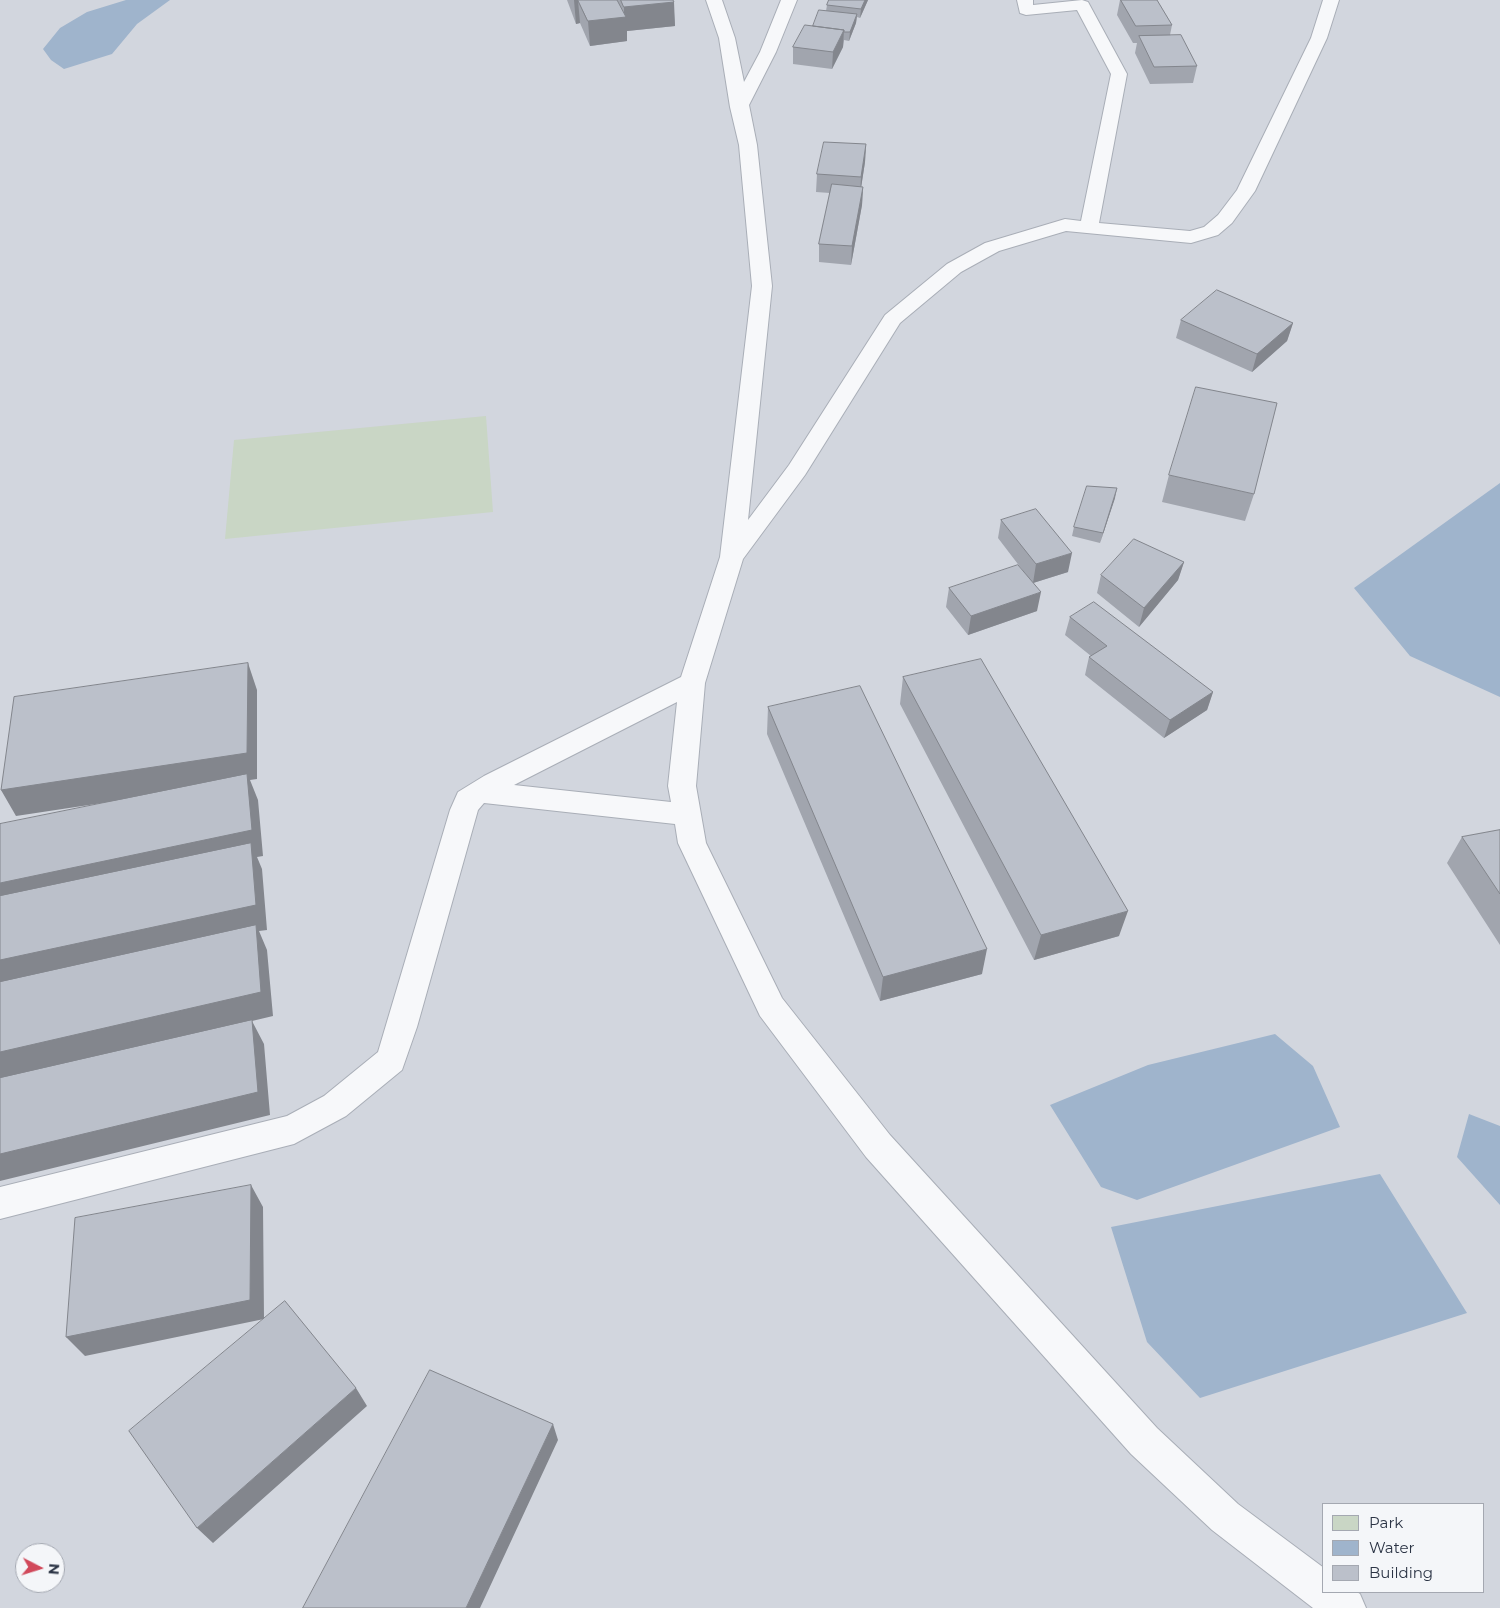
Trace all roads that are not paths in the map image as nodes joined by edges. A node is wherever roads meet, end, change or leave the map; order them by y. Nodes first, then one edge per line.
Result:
1 (714, 0) edge
2 (789, 0) edge
3 (1025, 0) edge
4 (1331, 0) edge
5 (740, 107) junction
6 (1088, 226) junction
7 (732, 557) junction
8 (692, 683) junction
9 (479, 792) junction
10 (685, 814) junction
11 (0, 1203) edge
12 (1322, 1591) edge
13 (1325, 1593) edge
14 (1346, 1608) edge

1 - 5 lane
2 - 5 lane
3 - 6 lane
4 - 6 lane
5 - 7 lane
6 - 7 lane
7 - 8 lane
8 - 9 lane
8 - 10 lane
9 - 10 lane
9 - 11 lane
10 - 12 lane
13 - 14 lane

